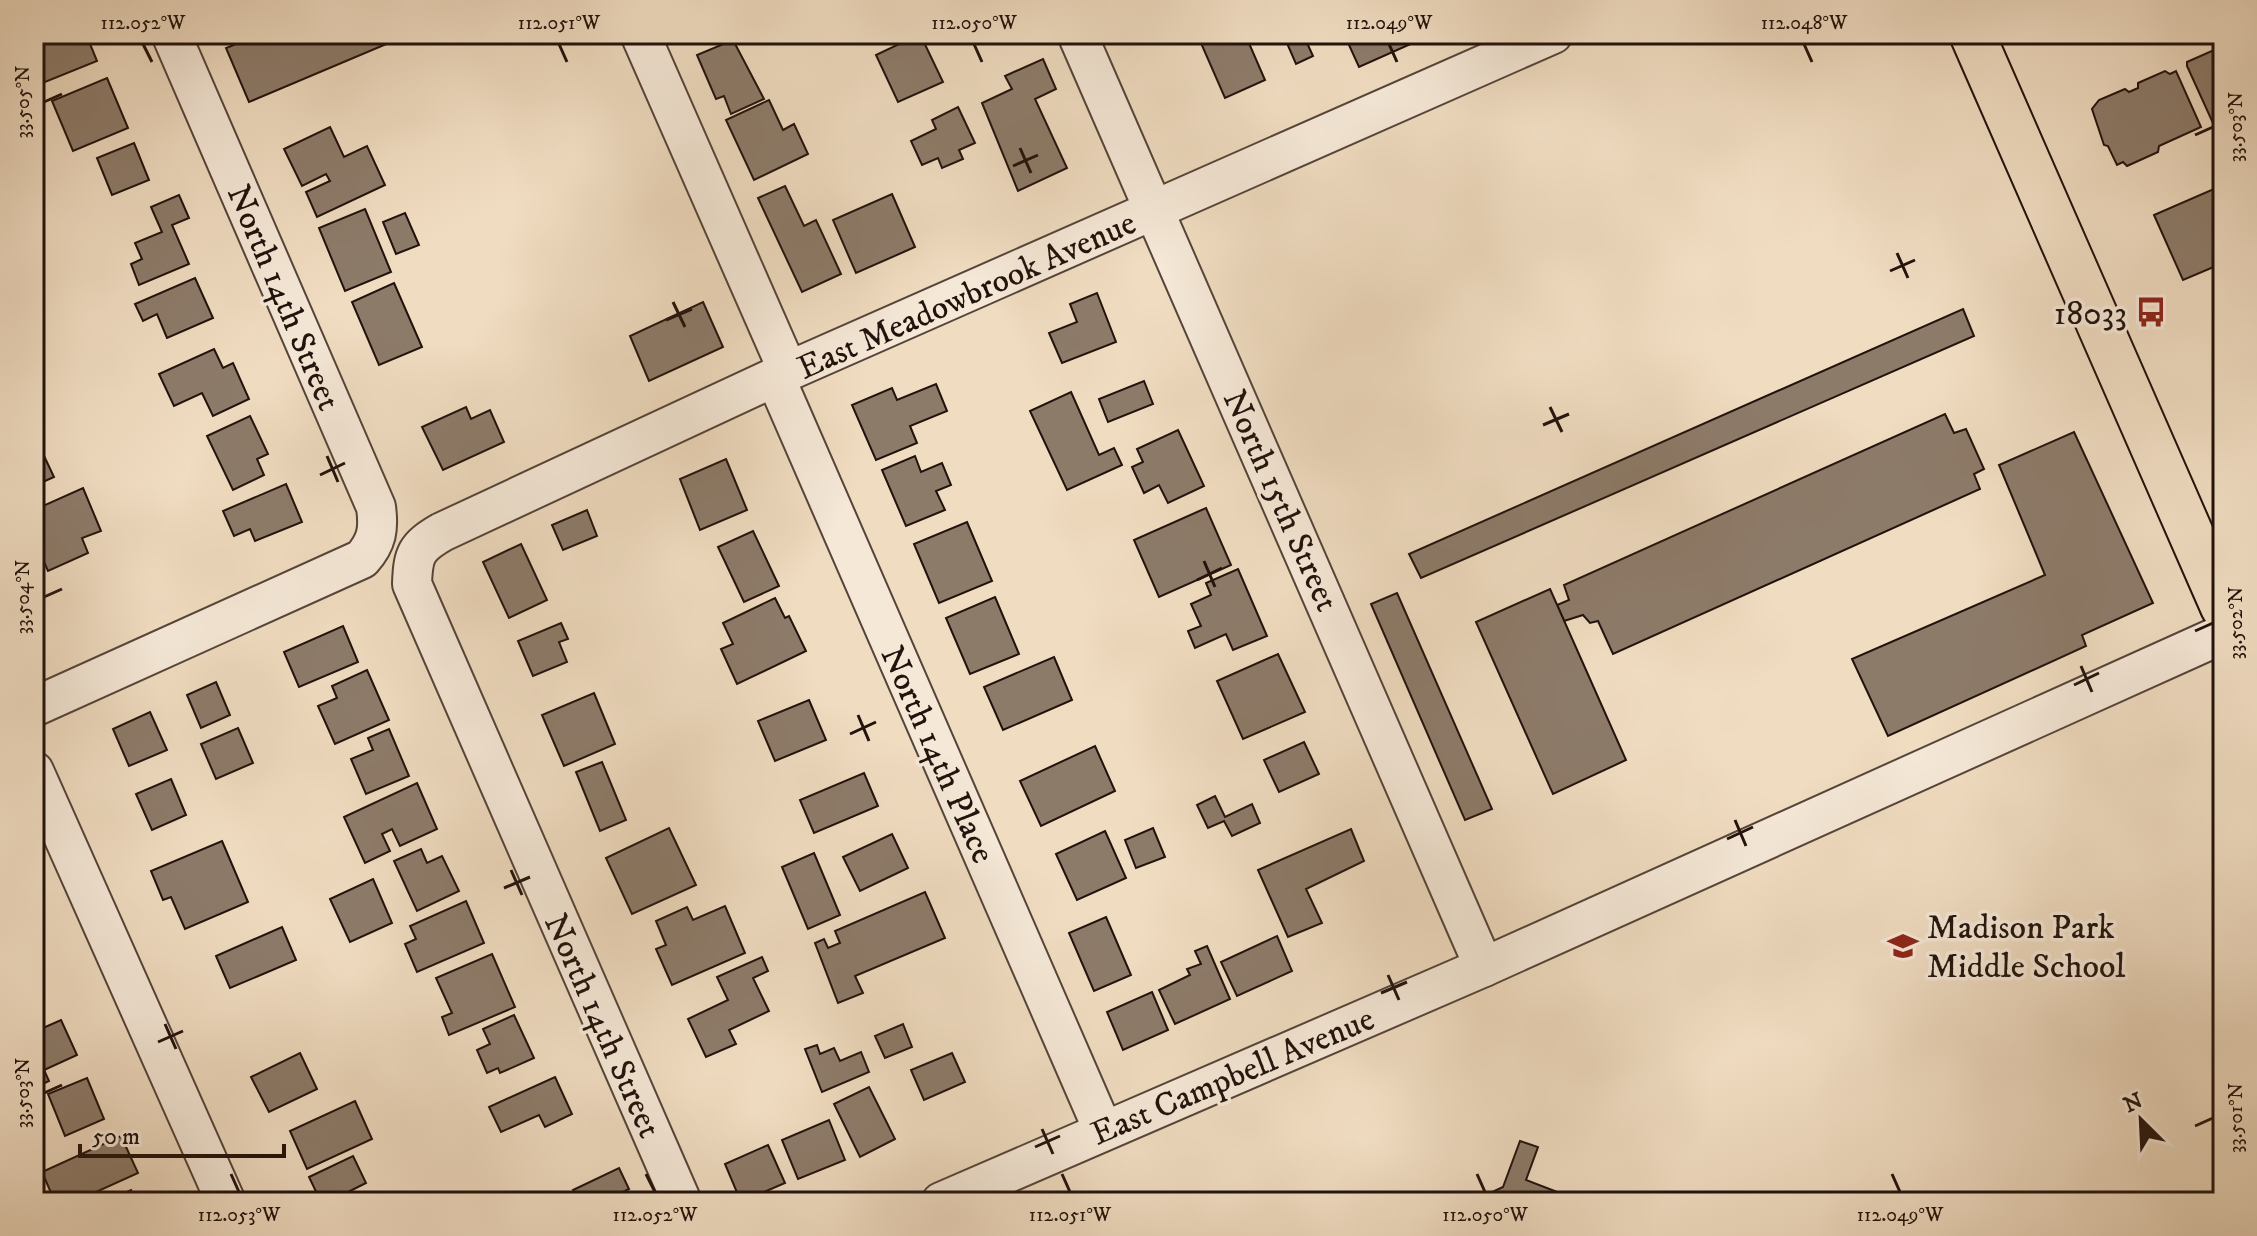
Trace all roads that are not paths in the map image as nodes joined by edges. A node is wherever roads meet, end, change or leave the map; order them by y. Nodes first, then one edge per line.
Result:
1 (171, 34) edge
2 (640, 34) edge
3 (1077, 34) edge
4 (1553, 34) edge
5 (1972, 34) edge
6 (1155, 211) junction
7 (782, 374) junction
8 (412, 584) joint
9 (2223, 607) edge
10 (2223, 634) edge
11 (35, 704) edge
12 (34, 771) edge
13 (1484, 967) junction
14 (1103, 1130) junction
15 (226, 1202) edge
16 (682, 1202) edge
17 (941, 1202) edge

1 - 11 street, North 14th Street
2 - 7 street, North 14th Place
3 - 6 street, North 15th Street
4 - 6 street, East Meadowbrook Avenue
5 - 9 main road
6 - 7 street, East Meadowbrook Avenue
6 - 13 street, North 15th Street
7 - 8 street, East Meadowbrook Avenue
7 - 14 street, North 14th Place
8 - 16 street, North 14th Street
10 - 13 street, East Campbell Avenue
12 - 15 street
13 - 14 street, East Campbell Avenue
14 - 17 street, East Campbell Avenue

